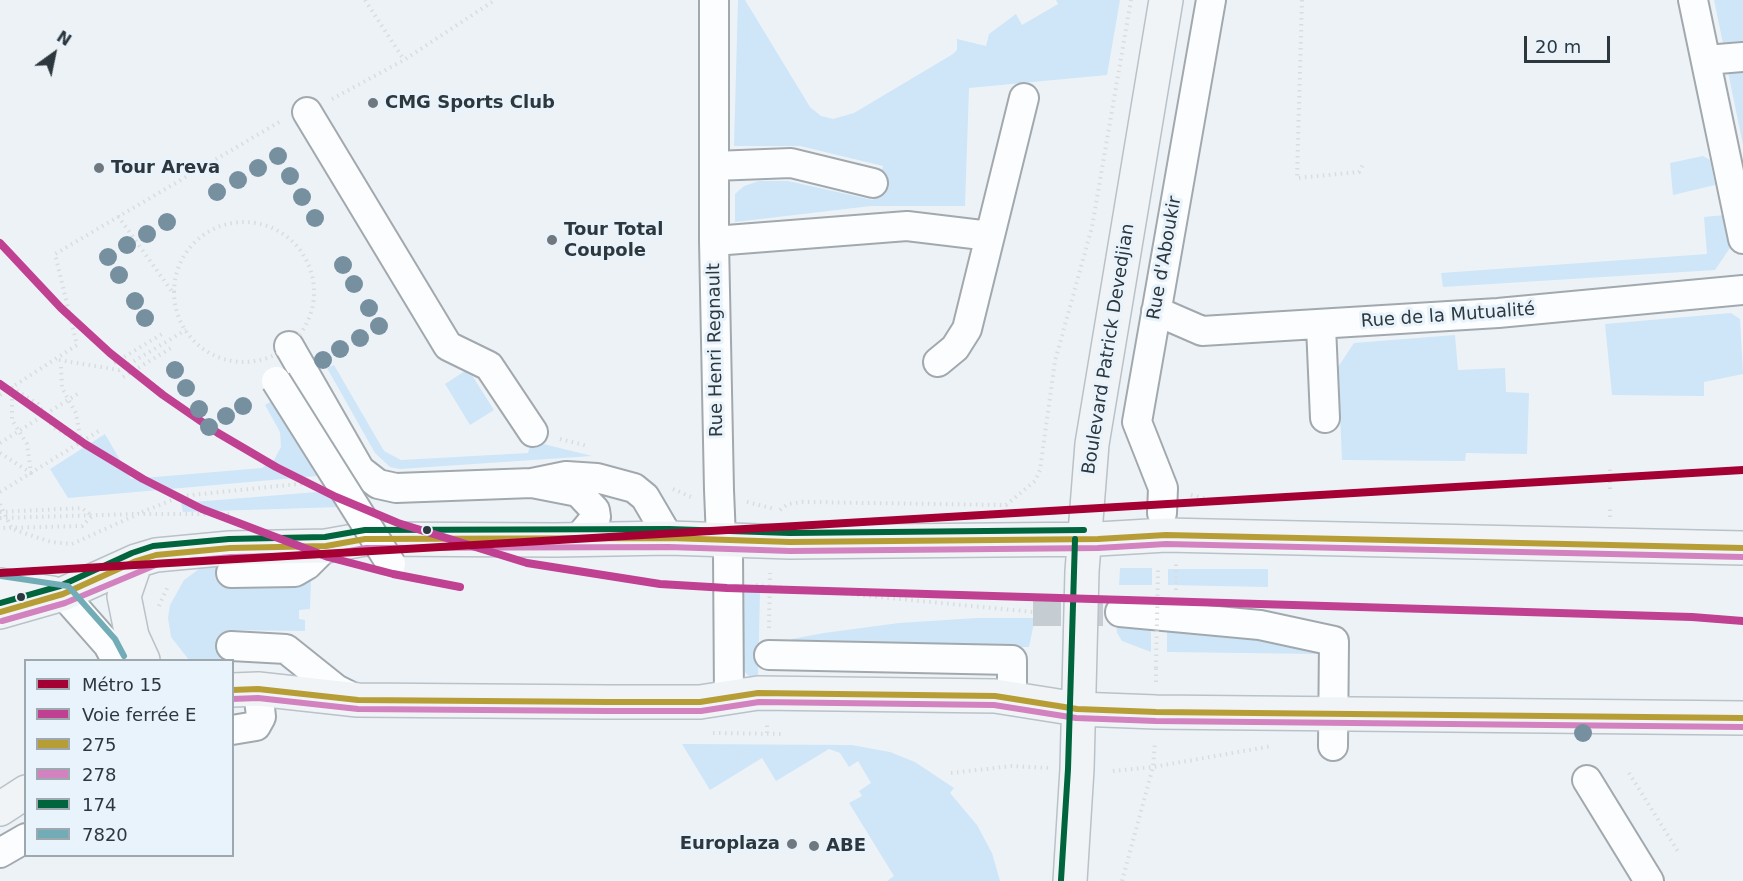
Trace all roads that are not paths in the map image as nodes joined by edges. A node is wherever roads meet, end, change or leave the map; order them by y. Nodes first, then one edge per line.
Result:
1 (714, 0) edge
2 (1166, 0) edge
3 (1211, 0) edge
4 (1694, 0) edge
5 (1743, 57) edge
6 (1706, 60) junction
7 (1023, 98) dead end
8 (307, 112) dead end
9 (714, 166) junction
10 (873, 183) dead end
11 (990, 236) junction
12 (1743, 239) edge
13 (714, 242) junction
14 (1743, 290) edge
15 (1156, 311) junction
16 (1321, 326) junction
17 (289, 346) road end
18 (938, 362) dead end
19 (276, 381) dead end
20 (1325, 418) dead end
21 (533, 432) road end
22 (532, 483) junction
23 (1162, 513) dead end
24 (669, 538) junction
25 (721, 538) junction
26 (1084, 539) junction
27 (578, 540) junction
28 (326, 546) junction
29 (1743, 548) edge
30 (136, 561) junction
31 (391, 564) dead end
32 (231, 573) dead end
33 (0, 585) edge
34 (63, 594) junction
35 (15, 608) edge
36 (1120, 612) tunnel mouth
37 (231, 646) dead end
38 (769, 655) road end
39 (116, 659) edge
40 (142, 659) edge
41 (1012, 683) dead end
42 (245, 689) edge
43 (729, 698) junction
44 (358, 700) junction
45 (1077, 709) junction
46 (1334, 714) junction
47 (1743, 718) edge
48 (234, 730) edge
49 (1333, 746) dead end
50 (1587, 780) dead end
51 (24, 793) edge
52 (0, 809) edge
53 (24, 839) edge
54 (0, 853) edge
55 (1070, 881) edge
56 (1649, 881) edge

1 - 9 street, Rue Henri Regnault
2 - 26 main road, Boulevard Patrick Devedjian
3 - 15 street, Rue d'Aboukir
4 - 6 street
5 - 6 street
6 - 12 street
7 - 11 street
8 - 21 street
9 - 10 street
9 - 13 street, Rue Henri Regnault
11 - 13 street
11 - 18 street
13 - 25 street, Rue Henri Regnault
14 - 16 street, Rue de la Mutualité
15 - 16 street, Rue de la Mutualité
15 - 23 street, Rue d'Aboukir
16 - 20 street
17 - 22 street
19 - 31 street, bridge
22 - 24 street
22 - 27 street
24 - 25 main road
24 - 27 main road
25 - 26 main road
25 - 43 street, Rue Henri Regnault
26 - 29 main road
26 - 45 main road, Boulevard Patrick Devedjian
27 - 28 main road
28 - 30 main road
28 - 32 street
30 - 34 main road
30 - 40 main road
33 - 34 main road
34 - 35 main road
34 - 39 street
36 - 46 street
37 - 44 street
38 - 41 street
42 - 44 main road
42 - 48 street
43 - 44 main road
43 - 45 main road
45 - 46 main road
45 - 55 main road, Boulevard Patrick Devedjian
46 - 47 main road
46 - 49 street
50 - 56 street
51 - 52 main road
53 - 54 street

